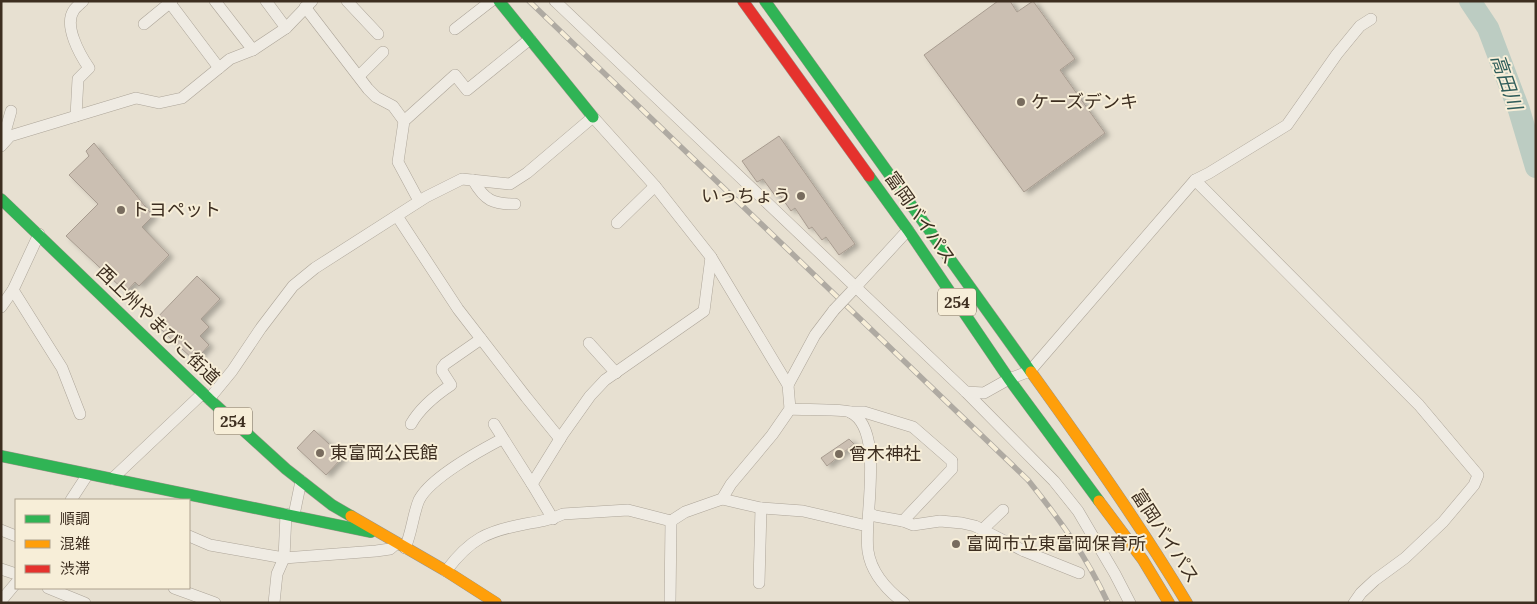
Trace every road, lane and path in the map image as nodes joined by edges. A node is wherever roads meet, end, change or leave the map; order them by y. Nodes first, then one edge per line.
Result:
1 (82, 1) edge
2 (215, 1) edge
3 (266, 1) edge
4 (347, 1) edge
5 (491, 1) edge
6 (499, 1) edge
7 (555, 1) edge
8 (743, 1) edge
9 (765, 1) edge
10 (171, 2) edge
11 (308, 4) edge
12 (1371, 20) dead end
13 (144, 24) dead end
14 (286, 28) junction
15 (455, 29) dead end
16 (378, 34) dead end
17 (530, 39) junction
18 (253, 50) junction
19 (384, 52) dead end
20 (219, 68) junction
21 (359, 76) junction
22 (11, 110) dead end
23 (76, 116) junction
24 (593, 117) junction
25 (404, 121) junction
26 (1, 145) edge
27 (473, 180) junction
28 (1195, 180) junction
29 (655, 186) junction
30 (1, 198) edge
31 (419, 201) junction
32 (516, 204) dead end
33 (397, 216) junction
34 (617, 223) dead end
35 (908, 230) junction
36 (39, 234) junction
37 (711, 257) junction
38 (853, 289) junction
39 (13, 290) junction
40 (1, 307) edge
41 (481, 339) junction
42 (589, 343) dead end
43 (1030, 371) junction
44 (616, 372) junction
45 (1009, 379) junction
46 (788, 385) junction
47 (966, 392) junction
48 (206, 396) junction
49 (790, 409) junction
50 (850, 412) junction
51 (80, 414) dead end
52 (411, 424) dead end
53 (494, 424) dead end
54 (502, 439) junction
55 (560, 439) junction
56 (1, 456) edge
57 (88, 474) junction
58 (112, 479) junction
59 (301, 481) junction
60 (532, 484) junction
61 (72, 499) edge
62 (722, 499) junction
63 (761, 508) junction
64 (1003, 510) dead end
65 (869, 512) junction
66 (290, 514) junction
67 (553, 519) junction
68 (671, 521) junction
69 (903, 521) junction
70 (867, 526) junction
71 (983, 529) junction
72 (1, 530) edge
73 (382, 535) junction
74 (15, 536) edge
75 (190, 536) edge
76 (401, 546) junction
77 (284, 558) junction
78 (1, 569) edge
79 (446, 571) junction
80 (1079, 573) dead end
81 (15, 574) edge
82 (760, 583) dead end
83 (15, 584) edge
84 (50, 589) edge
85 (177, 589) edge
86 (1, 602) edge
87 (495, 602) edge
88 (85, 603) edge
89 (215, 603) edge
90 (274, 603) edge
91 (670, 603) edge
92 (904, 603) edge
93 (1130, 603) edge
94 (1169, 603) edge
95 (1187, 603) edge
96 (1354, 603) edge

1 - 23 street
2 - 18 street
3 - 14 street
4 - 16 street
5 - 15 street
6 - 17 main road
7 - 38 street
8 - 35 main road, 富岡バイパス / 254
9 - 43 main road, 富岡バイパス / 254
10 - 13 street
10 - 20 street
11 - 14 street
11 - 21 street
12 - 28 street
14 - 18 street
17 - 24 main road
17 - 25 street
18 - 20 street
19 - 21 street
20 - 23 street
21 - 25 street
22 - 26 street
23 - 26 street
24 - 27 street
24 - 29 street
25 - 31 street
27 - 31 street
27 - 32 street
28 - 43 street
28 - 96 street
29 - 34 street
29 - 37 street
30 - 36 main road, 西上州やまびこ街道 / 254
31 - 33 street
33 - 41 street
33 - 48 street
35 - 38 street
35 - 45 main road, 富岡バイパス / 254
36 - 39 street
36 - 48 main road, 西上州やまびこ街道 / 254
37 - 44 street
37 - 46 street
38 - 46 street, bridge
38 - 47 street
39 - 40 street
39 - 51 street
41 - 52 street
41 - 55 street
42 - 44 street
43 - 45 street
43 - 95 main road, 富岡バイパス / 254
44 - 55 street
45 - 47 street
45 - 94 main road, 富岡バイパス / 254
46 - 49 street
47 - 93 street
48 - 58 street
48 - 59 main road, 西上州やまびこ街道 / 254
49 - 50 street
49 - 62 street
50 - 65 street
50 - 69 street
53 - 54 street
54 - 60 street
54 - 76 street
55 - 60 street
56 - 57 main road
57 - 58 main road
57 - 61 street
58 - 66 main road
59 - 66 street
59 - 73 main road, 西上州やまびこ街道 / 254
60 - 67 street
62 - 63 street
62 - 68 street
63 - 70 street
63 - 82 street
64 - 71 street
65 - 69 street
65 - 70 street
66 - 73 main road
66 - 77 street
67 - 68 street
67 - 79 street
68 - 91 street
69 - 71 street
70 - 92 street
71 - 80 street
72 - 74 street
73 - 76 main road, 西上州やまびこ街道 / 254
75 - 77 street
76 - 77 street
76 - 79 main road, 西上州やまびこ街道 / 254
77 - 90 street
78 - 81 street
79 - 87 main road, 西上州やまびこ街道 / 254
83 - 86 street
84 - 88 street
85 - 89 street

